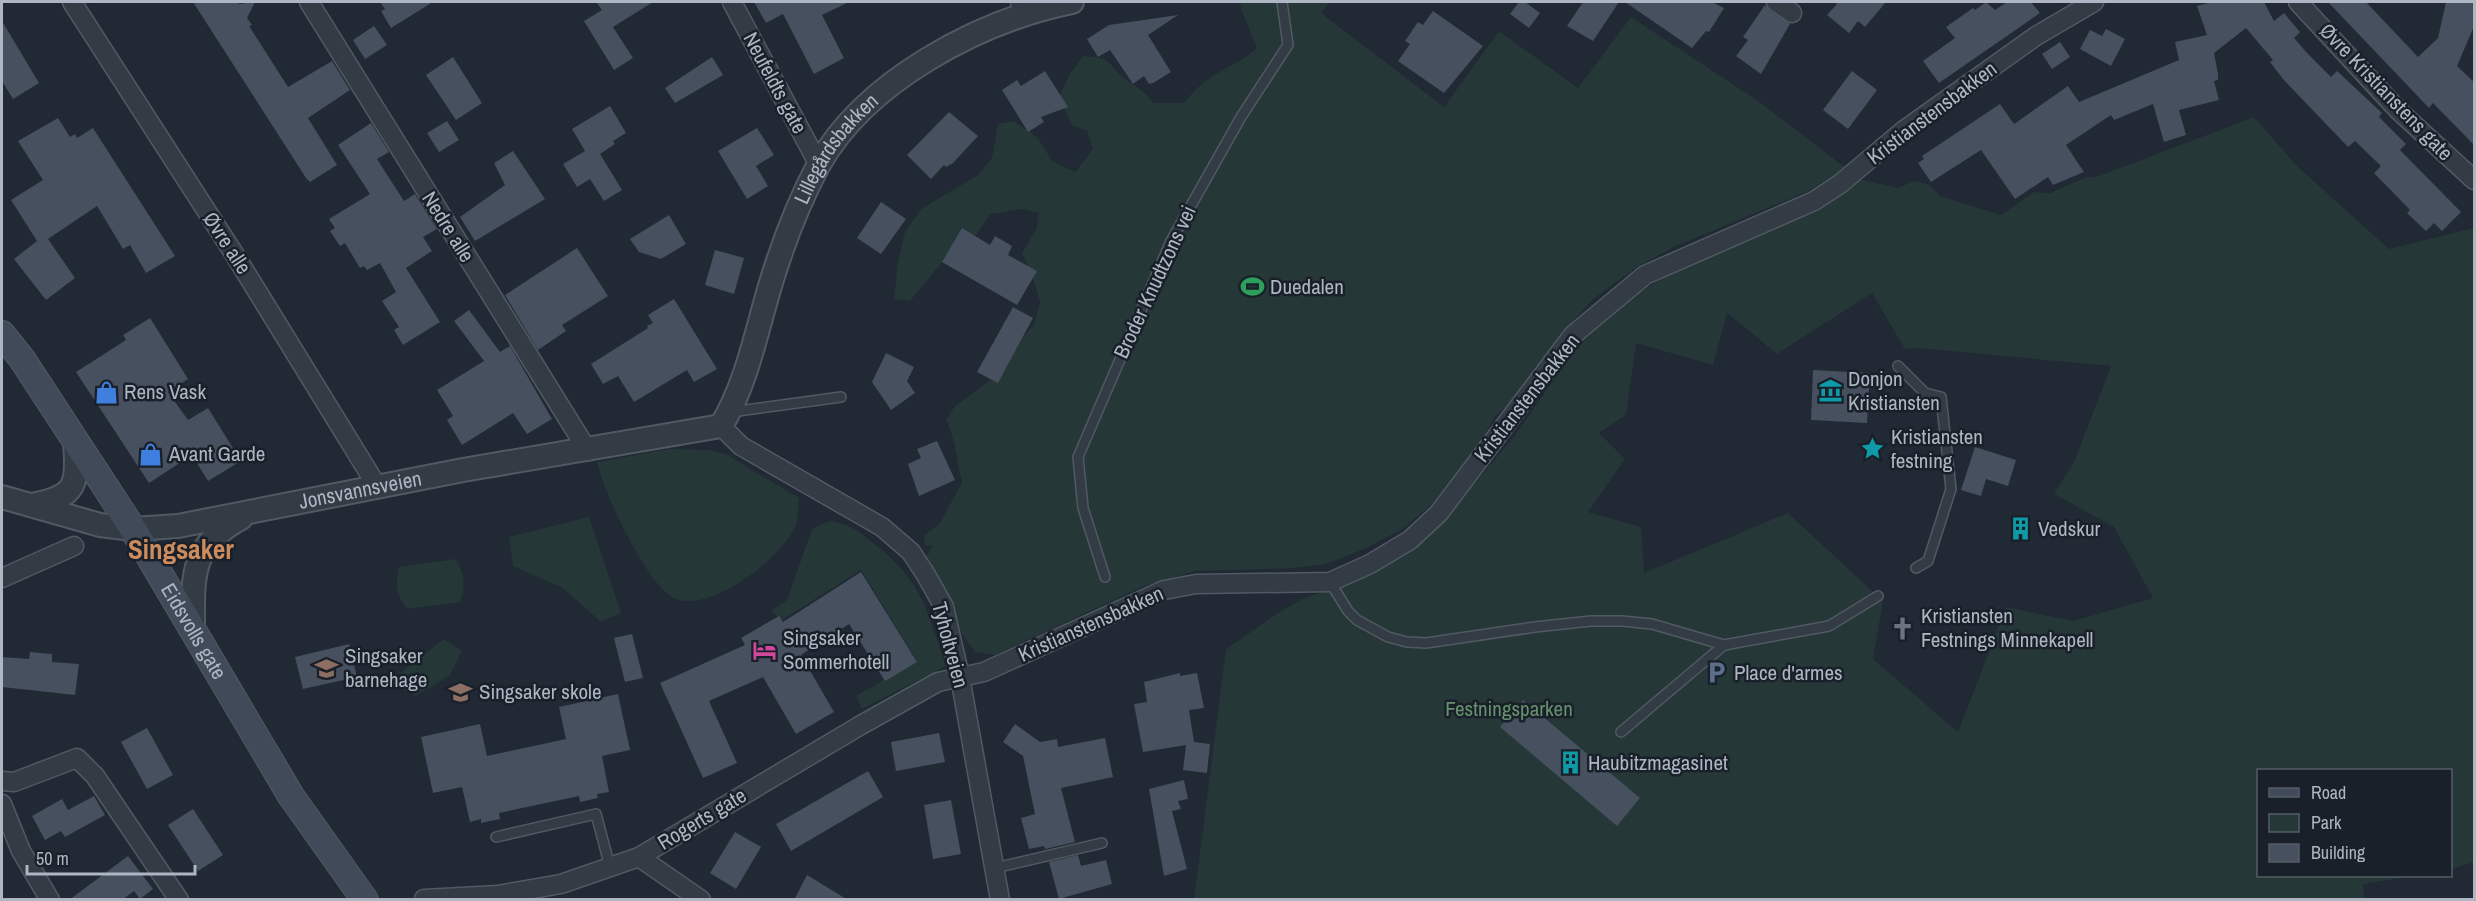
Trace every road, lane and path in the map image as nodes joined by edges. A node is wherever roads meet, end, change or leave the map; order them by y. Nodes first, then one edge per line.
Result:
1 (72, 2) edge
2 (309, 2) edge
3 (732, 2) edge
4 (1067, 2) edge
5 (1282, 2) edge
6 (1776, 2) edge
7 (2094, 2) edge
8 (2298, 2) edge
9 (1022, 9) edge
10 (1792, 13) dead end
11 (819, 165) junction
12 (2475, 180) edge
13 (2, 334) edge
14 (1898, 366) dead end
15 (841, 397) dead end
16 (725, 419) junction
17 (75, 442) junction
18 (588, 451) junction
19 (377, 486) junction
20 (2, 497) edge
21 (29, 506) junction
22 (253, 512) junction
23 (133, 529) junction
24 (74, 546) dead end
25 (1916, 568) dead end
26 (1105, 577) dead end
27 (2, 578) edge
28 (1330, 582) junction
29 (1878, 596) dead end
30 (193, 631) junction
31 (1724, 645) junction
32 (960, 677) junction
33 (1621, 732) dead end
34 (2, 781) edge
35 (2, 804) edge
36 (496, 837) dead end
37 (1102, 843) dead end
38 (639, 857) junction
39 (610, 867) junction
40 (994, 868) junction
41 (424, 899) edge
42 (50, 900) edge
43 (179, 900) edge
44 (365, 900) edge
45 (701, 900) edge
46 (1000, 900) edge

1 - 19 street, Øvre alle
2 - 18 street, Nedre alle
3 - 11 street, Neufeldts gate
4 - 9 street, Lillegårdsbakken
5 - 26 lane, Broder Knudtzons vei
6 - 10 street
7 - 28 street, Kristianstensbakken
8 - 12 street, Øvre Kristianstens gate
9 - 11 street, Lillegårdsbakken
11 - 16 street, Lillegårdsbakken
13 - 17 main road, Eidsvolls gate
14 - 25 lane
15 - 16 lane
16 - 18 street, Jonsvannsveien
16 - 32 street, Tyholtveien
17 - 21 street
17 - 23 main road, Eidsvolls gate
18 - 19 street, Jonsvannsveien
19 - 22 street, Jonsvannsveien
20 - 21 street, Jonsvannsveien
21 - 23 street, Jonsvannsveien
22 - 23 street, Jonsvannsveien
22 - 30 street
23 - 30 main road, Eidsvolls gate
24 - 27 street
28 - 31 lane
28 - 32 street, Kristianstensbakken
29 - 31 lane
30 - 44 main road, Eidsvolls gate
31 - 33 lane
32 - 38 street, Rogerts gate
32 - 40 street, Tyholtveien
34 - 43 street
35 - 42 street
36 - 39 lane
37 - 40 lane
38 - 39 street, Rogerts gate
38 - 45 street
39 - 41 street, Rogerts gate
40 - 46 street, Tyholtveien

